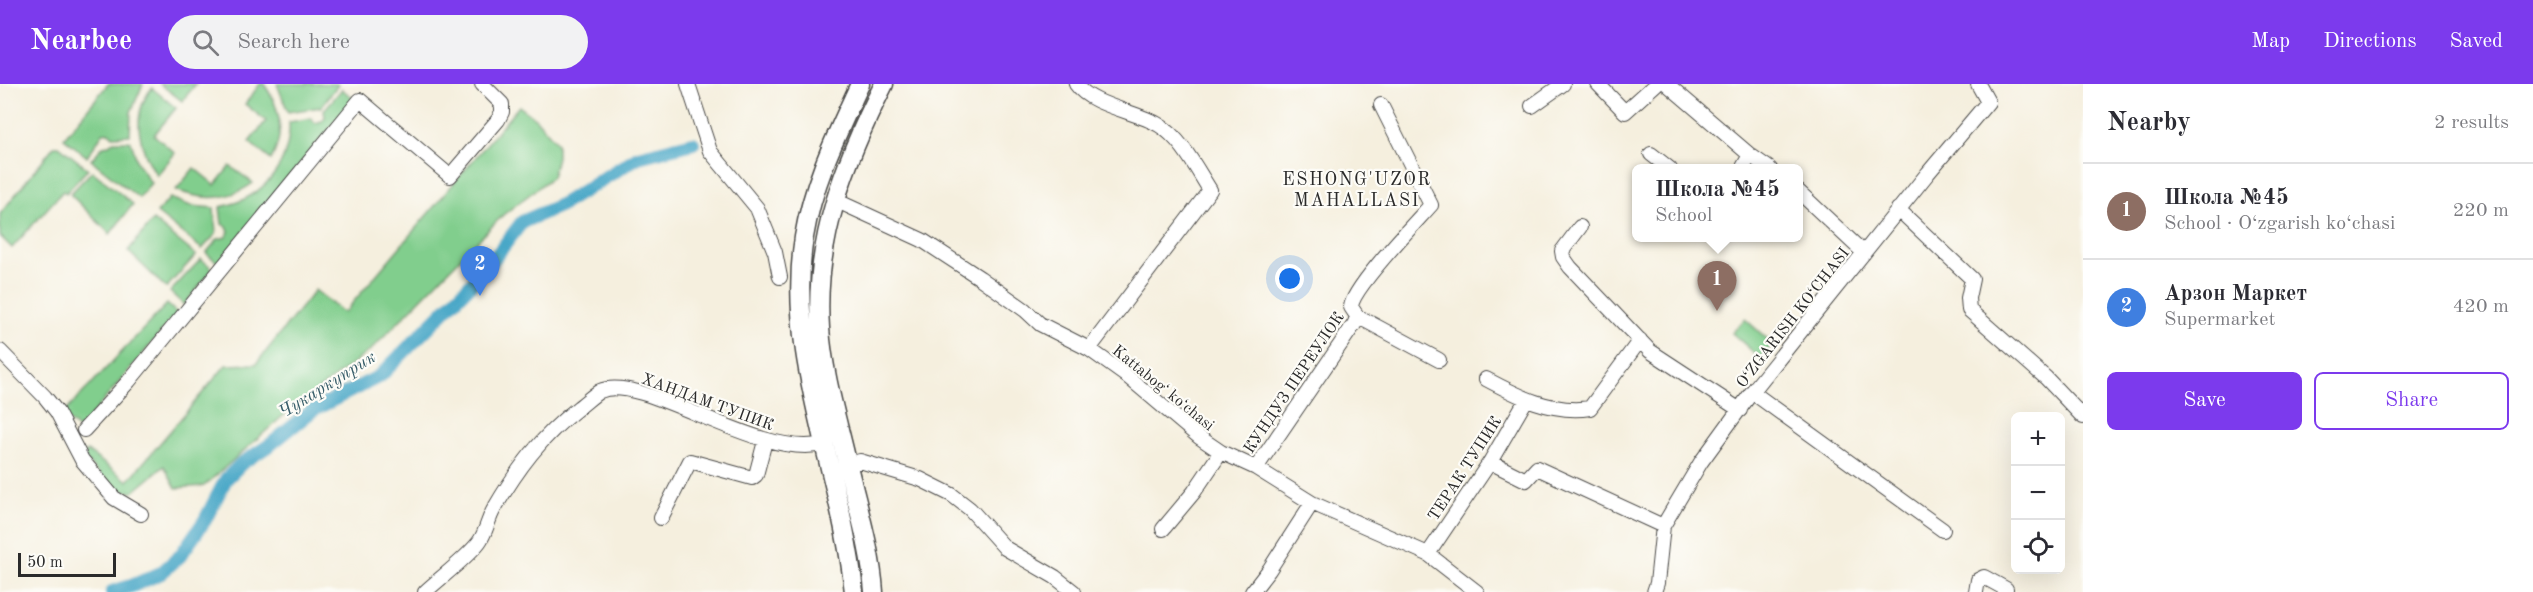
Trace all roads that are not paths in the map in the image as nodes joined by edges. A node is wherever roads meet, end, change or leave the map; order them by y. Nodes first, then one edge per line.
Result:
1 (482, 84) edge
2 (688, 84) edge
3 (860, 84) edge
4 (884, 84) edge
5 (1077, 84) edge
6 (1563, 84) edge
7 (1598, 84) edge
8 (1656, 84) edge
9 (1667, 84) edge
10 (1978, 84) edge
11 (1381, 105) dead end
12 (1532, 106) dead end
13 (1651, 154) dead end
14 (1750, 155) junction
15 (1665, 164) edge
16 (1744, 164) edge
17 (1764, 164) edge
18 (1803, 196) edge
19 (835, 200) junction
20 (1898, 209) junction
21 (1580, 227) dead end
22 (1864, 253) junction
23 (780, 277) dead end
24 (1357, 316) junction
25 (1640, 340) junction
26 (1089, 349) junction
27 (0, 351) edge
28 (1440, 360) dead end
29 (1486, 379) dead end
30 (1752, 392) junction
31 (1526, 400) junction
32 (1740, 410) junction
33 (2083, 417) edge
34 (84, 430) dead end
35 (765, 441) junction
36 (823, 444) junction
37 (1221, 452) junction
38 (1490, 462) junction
39 (848, 465) junction
40 (1256, 468) junction
41 (1312, 503) junction
42 (141, 514) dead end
43 (661, 518) dead end
44 (1663, 526) junction
45 (1163, 529) dead end
46 (1943, 530) dead end
47 (1428, 554) junction
48 (2006, 589) dead end
49 (425, 592) edge
50 (854, 592) edge
51 (874, 592) edge
52 (1074, 592) edge
53 (1252, 592) edge
54 (1477, 592) edge
55 (1654, 592) edge
56 (1976, 592) edge

1 - 34 street
2 - 23 street
3 - 36 main road
4 - 19 main road
5 - 26 street
6 - 12 street
7 - 8 street
9 - 14 street
10 - 20 street, O‘ZGARISH KO‘CHASI
11 - 24 street, КУНДУЗ ПЕРЕУЛОК
13 - 15 street
14 - 16 street
14 - 17 street
18 - 22 street
19 - 26 street, Kattabogʻ koʻchasi
19 - 39 main road
20 - 22 street, O‘ZGARISH KO‘CHASI
20 - 33 street
21 - 25 street
22 - 30 street, O‘ZGARISH KO‘CHASI
24 - 28 street
24 - 40 street, КУНДУЗ ПЕРЕУЛОК
25 - 31 street
25 - 32 street
26 - 37 street, Kattabogʻ koʻchasi
27 - 42 street
29 - 31 street
30 - 32 street, O‘ZGARISH KO‘CHASI
30 - 46 street
31 - 38 street, ТЕРАК ТУПИК
32 - 44 street, O‘ZGARISH KO‘CHASI
35 - 36 street, ХАНДАМ ТУПИК
35 - 43 street
35 - 49 street, ХАНДАМ ТУПИК
36 - 50 main road
37 - 40 street, Kattabogʻ koʻchasi
37 - 45 street
38 - 44 street
38 - 47 street, ТЕРАК ТУПИК
39 - 51 main road
39 - 52 street
40 - 41 street, Kattabogʻ koʻchasi
41 - 47 street, Kattabogʻ koʻchasi
41 - 53 street
44 - 55 street, O‘ZGARISH KO‘CHASI
47 - 54 street, Kattabogʻ koʻchasi
48 - 56 street

